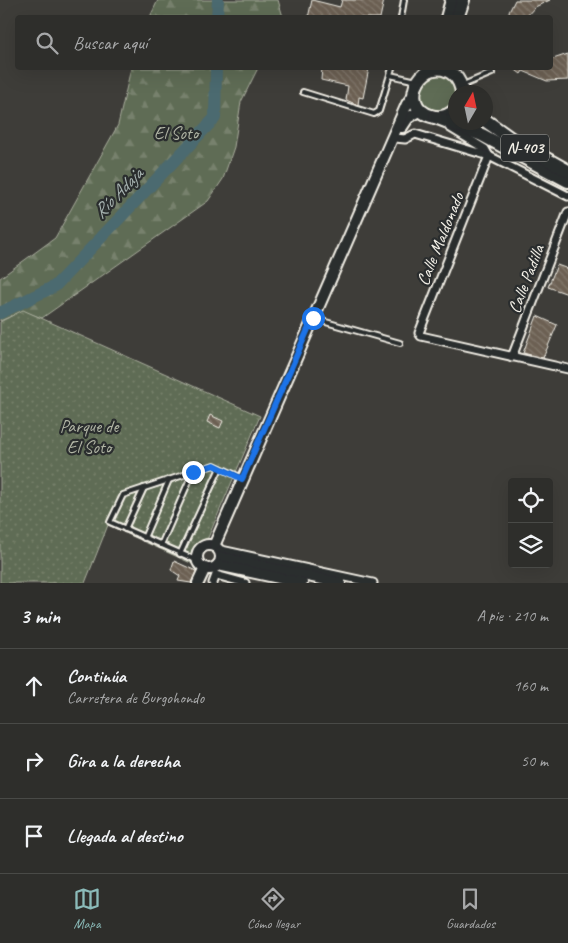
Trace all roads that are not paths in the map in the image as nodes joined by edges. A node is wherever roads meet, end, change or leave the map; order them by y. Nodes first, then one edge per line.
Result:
1 (404, 0) edge
2 (452, 0) edge
3 (462, 0) edge
4 (402, 15) edge
5 (447, 15) edge
6 (458, 15) edge
7 (391, 70) edge
8 (428, 70) edge
9 (492, 73) dead end
10 (390, 75) junction
11 (417, 80) junction
12 (460, 84) edge
13 (303, 92) dead end
14 (414, 94) junction
15 (421, 110) junction
16 (448, 114) edge
17 (437, 118) junction
18 (493, 125) edge
19 (392, 143) junction
20 (489, 156) junction
21 (568, 171) edge
22 (568, 181) edge
23 (568, 196) edge
24 (568, 212) edge
25 (313, 318) junction
26 (400, 342) dead end
27 (512, 357) junction
28 (568, 369) edge
29 (220, 468) junction
30 (193, 472) junction
31 (242, 479) junction
32 (169, 480) junction
33 (144, 488) junction
34 (125, 529) junction
35 (144, 538) junction
36 (161, 545) junction
37 (180, 554) junction
38 (213, 561) junction
39 (198, 583) edge
40 (213, 583) edge
41 (245, 583) edge
42 (302, 583) edge
43 (340, 583) edge
44 (373, 583) edge

1 - 4 lane
2 - 5 highway
3 - 6 highway
7 - 10 lane
8 - 11 highway
8 - 12 highway
9 - 12 lane
10 - 11 lane
10 - 13 lane
11 - 14 highway
14 - 15 highway
14 - 19 main road
15 - 17 highway, N-403
15 - 19 main road
16 - 17 highway
17 - 20 street
17 - 22 highway, N-403
18 - 21 highway, N-403
19 - 20 street
19 - 25 main road
20 - 23 street
20 - 27 street, Calle Maldonado
24 - 27 street, Calle Padilla
25 - 26 lane
25 - 31 main road
27 - 28 street
29 - 30 lane
29 - 31 lane
29 - 37 lane
30 - 32 lane
30 - 36 lane
31 - 38 main road
32 - 33 lane
32 - 35 lane
33 - 34 lane
33 - 34 lane
34 - 35 lane
35 - 36 lane
36 - 37 lane
37 - 38 lane
38 - 39 main road
38 - 40 street
38 - 41 street
38 - 42 main road
38 - 43 main road
38 - 44 street

